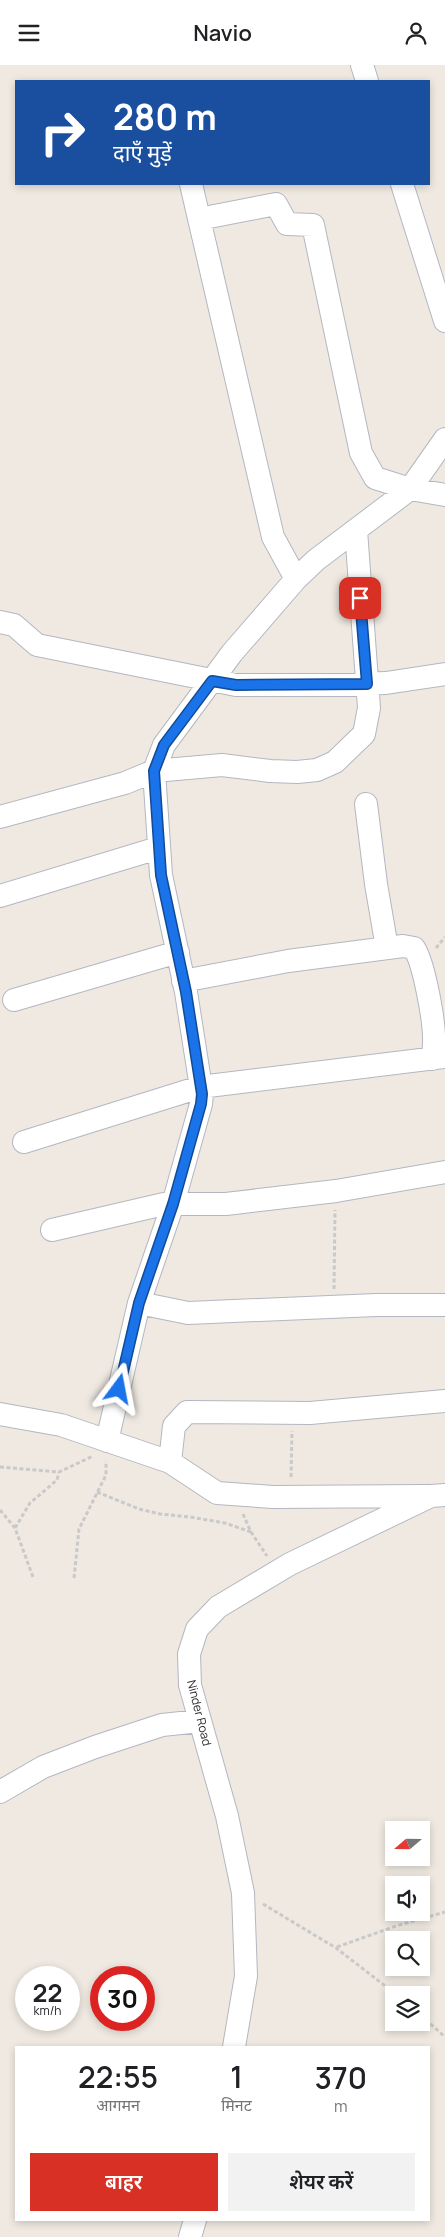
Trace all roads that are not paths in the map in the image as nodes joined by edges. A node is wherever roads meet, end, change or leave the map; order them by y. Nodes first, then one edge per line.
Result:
1 (362, 65) edge
2 (367, 80) edge
3 (191, 185) edge
4 (402, 185) edge
5 (199, 219) junction
6 (445, 321) edge
7 (445, 439) edge
8 (410, 489) junction
9 (445, 495) edge
10 (356, 530) junction
11 (296, 579) junction
12 (0, 622) edge
13 (445, 674) edge
14 (212, 681) junction
15 (367, 684) junction
16 (154, 771) junction
17 (366, 804) dead end
18 (0, 817) edge
19 (158, 848) junction
20 (0, 896) edge
21 (387, 949) junction
22 (178, 952) junction
23 (183, 981) junction
24 (14, 1000) dead end
25 (438, 1058) edge
26 (200, 1087) junction
27 (24, 1142) dead end
28 (445, 1172) edge
29 (173, 1204) junction
30 (52, 1230) dead end
31 (139, 1303) junction
32 (445, 1305) edge
33 (445, 1401) edge
34 (0, 1414) edge
35 (107, 1441) junction
36 (170, 1462) junction
37 (438, 1496) edge
38 (200, 1721) junction
39 (0, 1792) edge
40 (234, 2046) edge
41 (195, 2221) edge
42 (190, 2237) edge

1 - 2 street
3 - 5 street
4 - 6 street
5 - 8 street
5 - 11 street
7 - 8 street
8 - 9 street
8 - 10 street
10 - 11 street
10 - 15 street
11 - 14 street
12 - 14 street
13 - 15 street
14 - 15 street
14 - 16 street
15 - 16 street
16 - 18 street
16 - 19 street
17 - 21 street
19 - 20 street
19 - 22 street
21 - 23 street
21 - 25 street
22 - 23 street
22 - 24 street
23 - 26 street
25 - 26 street
26 - 27 street
26 - 29 street
28 - 29 street
29 - 30 street
29 - 31 street
31 - 32 street
31 - 35 street
33 - 36 street
34 - 35 street
35 - 36 street
36 - 37 street
37 - 38 street, Ninder Road
38 - 39 street
38 - 40 street, Ninder Road
41 - 42 street

